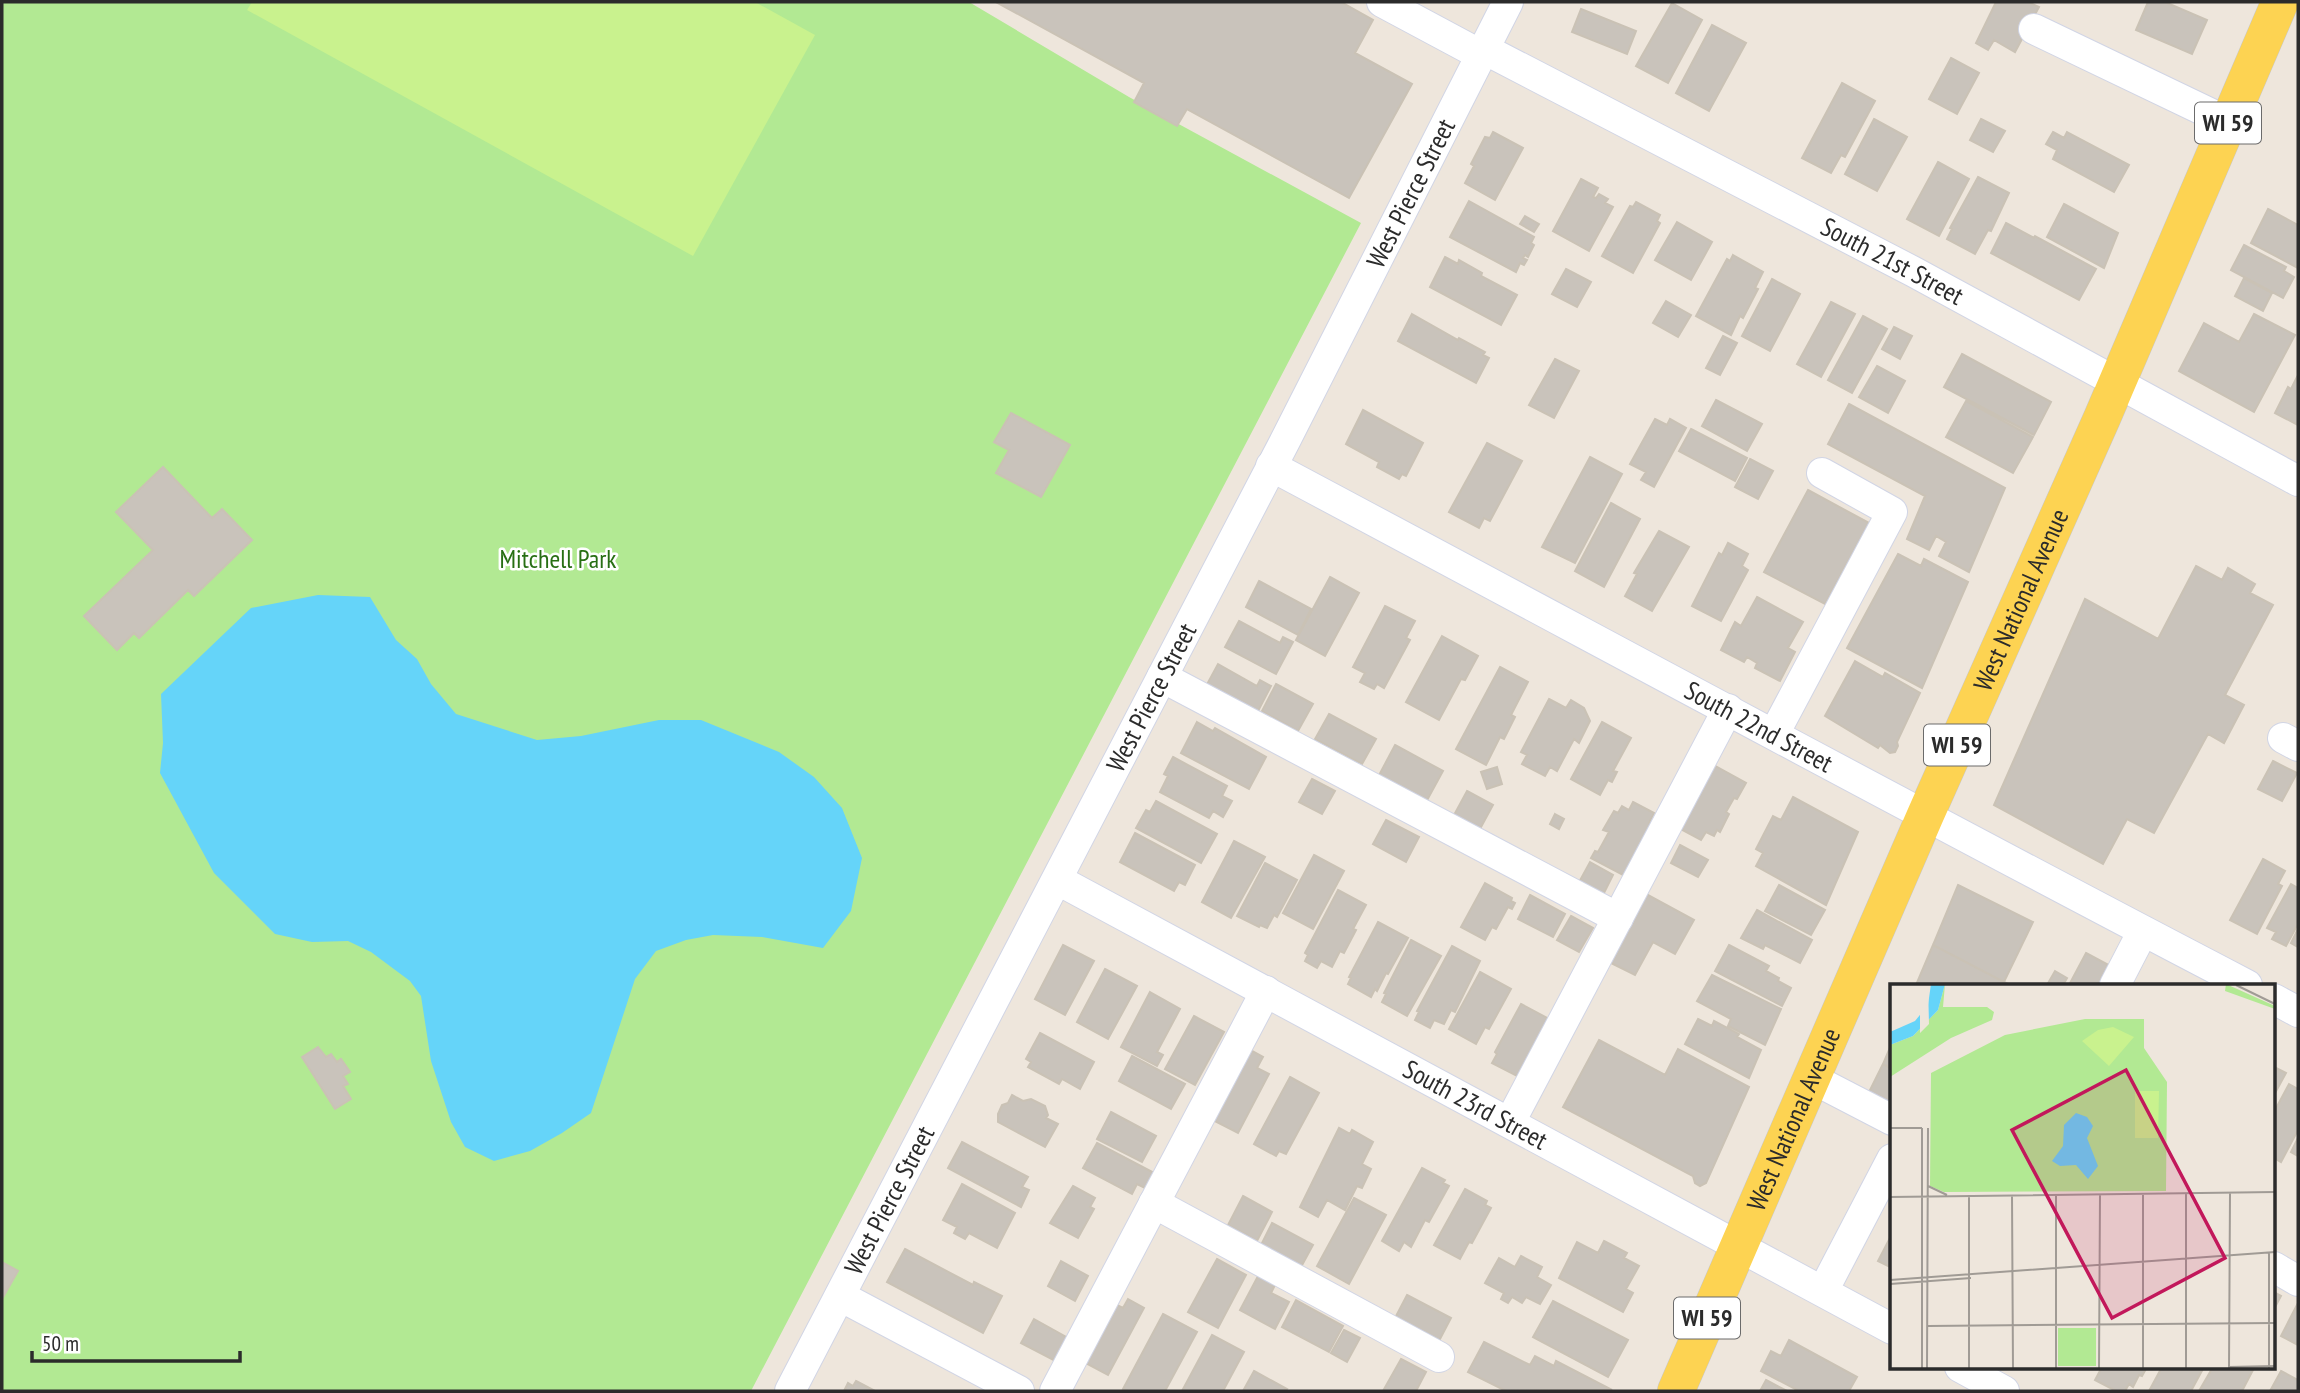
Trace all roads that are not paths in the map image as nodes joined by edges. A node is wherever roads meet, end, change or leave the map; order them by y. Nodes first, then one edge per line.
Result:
1 (1382, 2) edge
2 (1508, 2) edge
3 (2280, 2) edge
4 (2034, 29) dead end
5 (1482, 52) junction
6 (2228, 122) junction
7 (2117, 383) junction
8 (1271, 466) junction
9 (1822, 472) dead end
10 (2298, 481) edge
11 (1162, 677) junction
12 (1728, 709) junction
13 (1774, 734) junction
14 (1925, 816) junction
15 (1058, 880) junction
16 (1618, 918) junction
17 (2143, 931) junction
18 (2116, 984) edge
19 (2245, 984) edge
20 (1266, 991) junction
21 (2276, 1000) edge
22 (2298, 1012) edge
23 (1811, 1078) junction
24 (1890, 1119) edge
25 (1510, 1122) junction
26 (1890, 1163) edge
27 (1154, 1203) junction
28 (1739, 1244) junction
29 (2276, 1268) edge
30 (2298, 1281) edge
31 (1823, 1291) junction
32 (840, 1296) junction
33 (1890, 1328) edge
34 (1439, 1357) dead end
35 (1963, 1368) edge
36 (790, 1391) edge
37 (1019, 1391) edge
38 (1055, 1391) edge
39 (1676, 1391) edge
40 (2004, 1391) edge

1 - 5 street, South 21st Street
2 - 5 street, West Pierce Street
3 - 6 main road, West National Avenue / WI 59
4 - 6 street
5 - 7 street, South 21st Street
5 - 8 street, West Pierce Street
6 - 7 main road, West National Avenue / WI 59
7 - 10 street, South 21st Street
7 - 14 main road, West National Avenue / WI 59
8 - 11 street, West Pierce Street
8 - 12 street, South 22nd Street
9 - 13 street
11 - 15 street, West Pierce Street
11 - 16 street
12 - 13 street, South 22nd Street
12 - 16 street
13 - 14 street, South 22nd Street
14 - 17 street, South 22nd Street
14 - 23 main road, West National Avenue / WI 59
15 - 20 street, South 23rd Street
15 - 32 street, West Pierce Street
16 - 25 street
17 - 18 street
17 - 19 street, South 22nd Street
20 - 25 street, South 23rd Street
20 - 27 street
21 - 22 street
23 - 24 street
23 - 28 main road, West National Avenue / WI 59
25 - 28 street, South 23rd Street
26 - 31 street
27 - 34 street
27 - 38 street
28 - 31 street, South 23rd Street
28 - 39 main road, West National Avenue / WI 59
29 - 30 street
31 - 33 street, South 23rd Street
32 - 36 street, West Pierce Street
32 - 37 street
35 - 40 street

